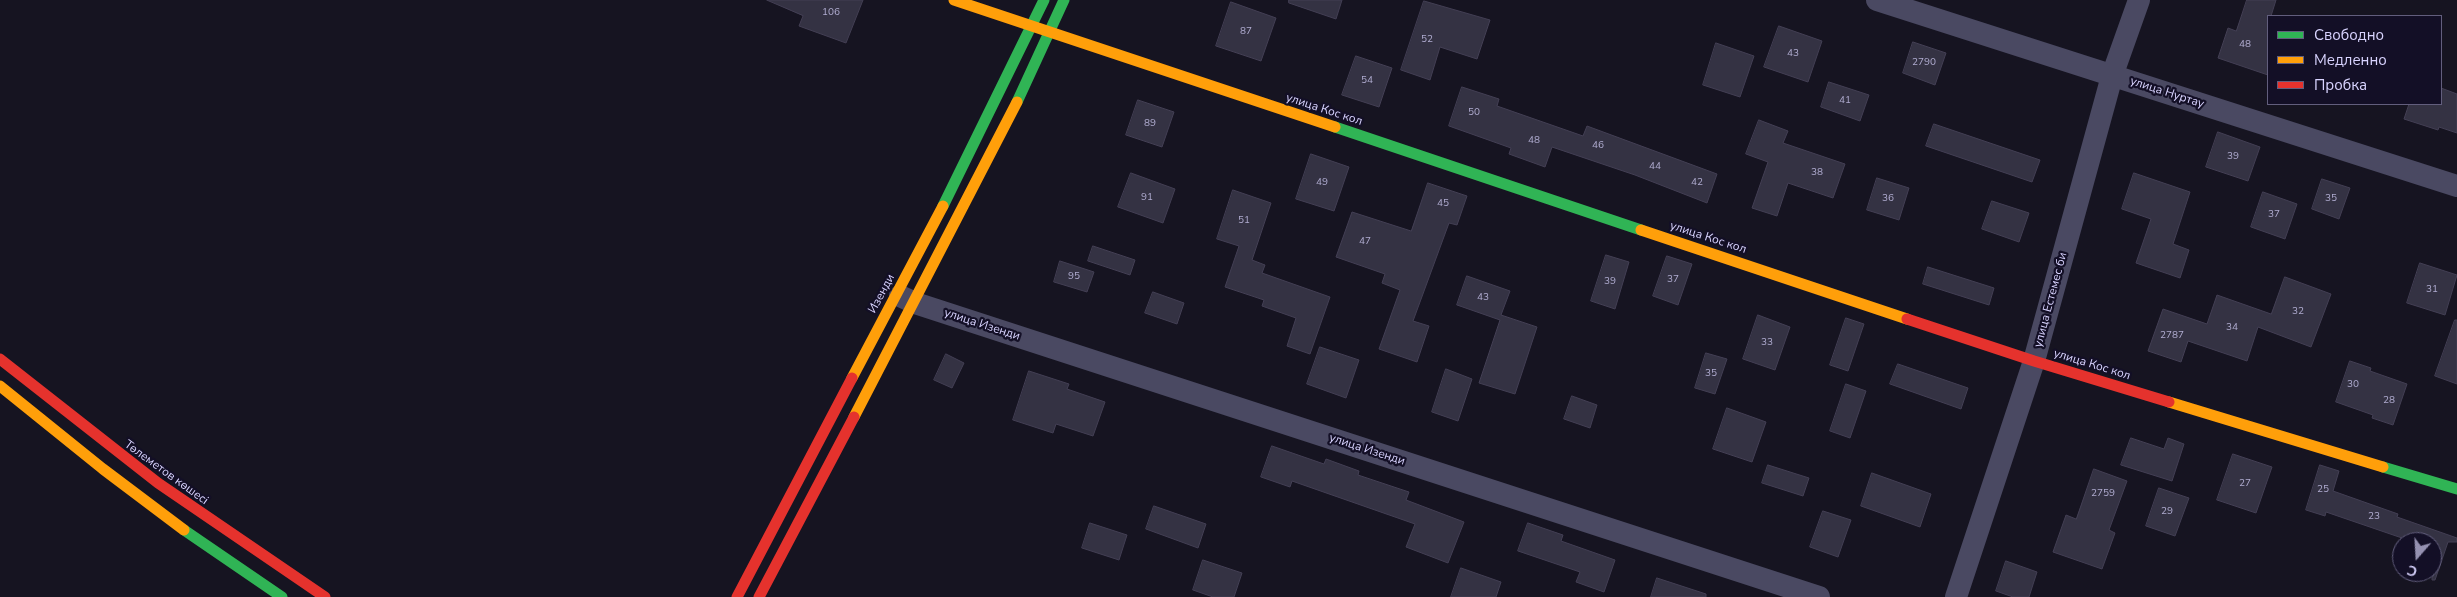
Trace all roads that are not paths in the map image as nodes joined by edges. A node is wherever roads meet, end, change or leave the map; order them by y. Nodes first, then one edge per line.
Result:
1 (954, 0) edge
2 (1044, 0) edge
3 (1064, 0) edge
4 (1877, 0) edge
5 (2139, 0) edge
6 (1033, 27) junction
7 (1050, 33) junction
8 (2112, 76) junction
9 (2457, 186) edge
10 (906, 299) junction
11 (0, 359) edge
12 (2034, 362) junction
13 (0, 386) edge
14 (2457, 489) edge
15 (282, 597) edge
16 (325, 597) edge
17 (737, 597) edge
18 (759, 597) edge
19 (1818, 597) edge
20 (1956, 597) edge

1 - 6 street, улица Кос кол
2 - 6 street, Изенди
3 - 7 street, Изенди
4 - 8 street, улица Нуртау
5 - 8 street, улица Естемес би
6 - 7 street, улица Кос кол
6 - 10 street, Изенди
7 - 10 street, Изенди
7 - 12 street, улица Кос кол
8 - 9 street, улица Нуртау
8 - 12 street, улица Естемес би
10 - 17 street, Изенди
10 - 18 street, Изенди
10 - 19 street, улица Изенди
11 - 16 street, Төлеметов көшесі
12 - 14 street, улица Кос кол
12 - 20 street, улица Естемес би
13 - 15 street

